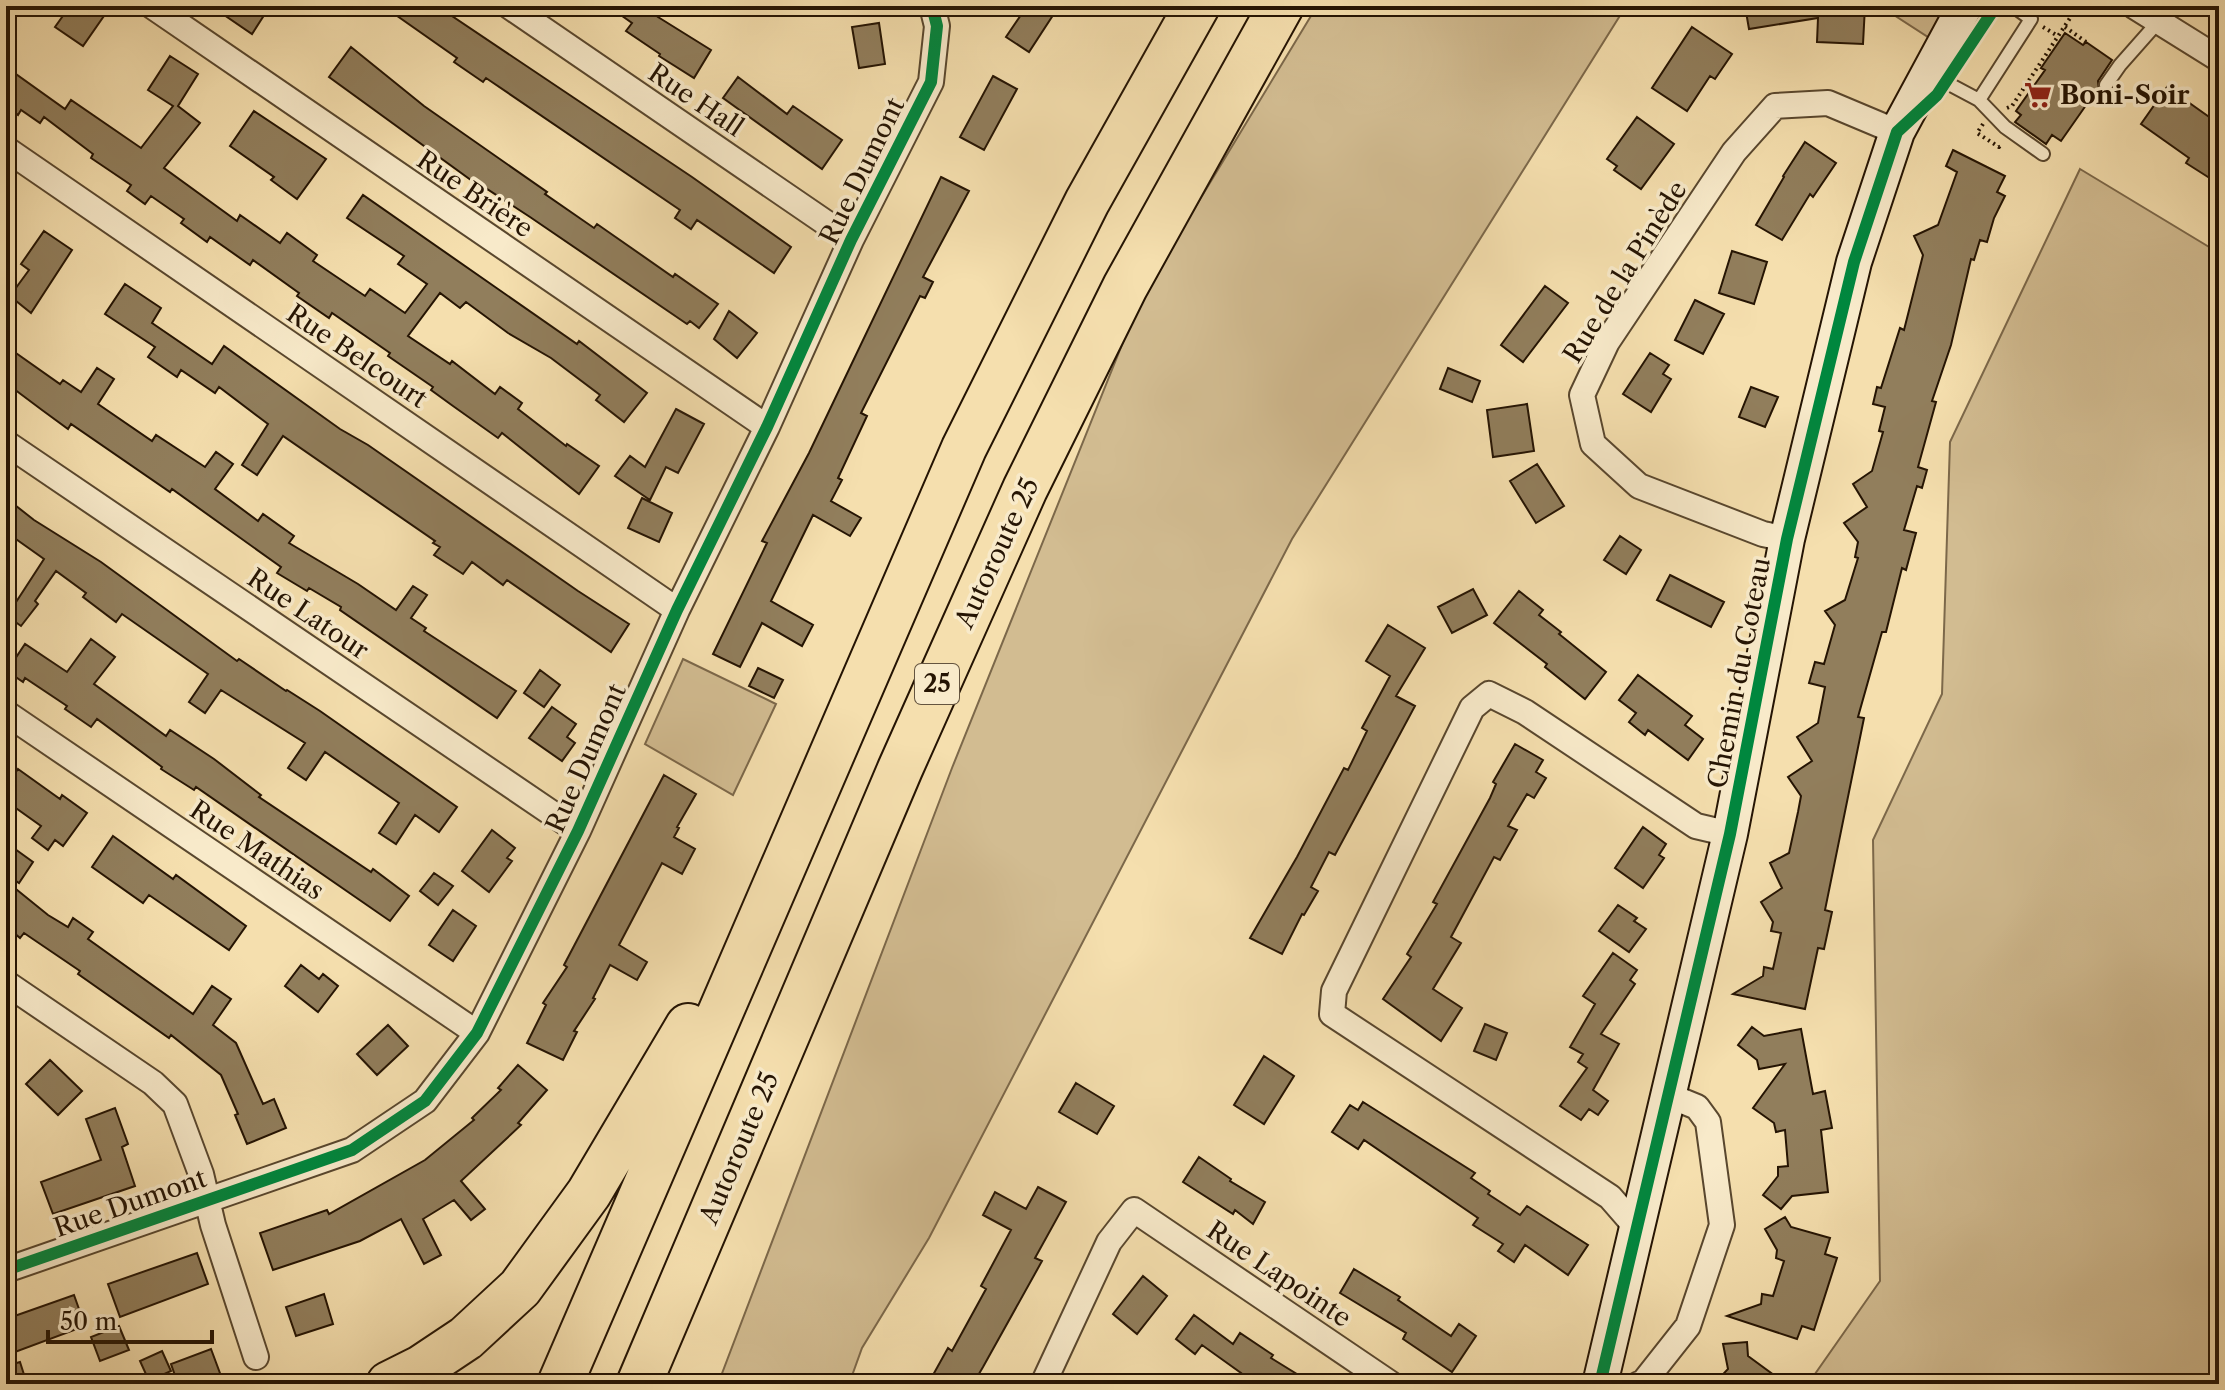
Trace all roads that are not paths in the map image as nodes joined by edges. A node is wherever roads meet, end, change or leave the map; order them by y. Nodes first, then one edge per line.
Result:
1 (152, 6) edge
2 (509, 6) edge
3 (932, 6) edge
4 (1197, 6) edge
5 (1281, 6) edge
6 (1965, 6) edge
7 (2013, 6) edge
8 (2134, 6) edge
9 (2158, 22) junction
10 (2219, 59) edge
11 (1928, 73) junction
12 (2106, 85) dead end
13 (1979, 100) junction
14 (1897, 132) junction
15 (6, 149) edge
16 (2043, 154) dead end
17 (851, 240) junction
18 (767, 427) junction
19 (6, 443) edge
20 (1787, 539) junction
21 (677, 610) junction
22 (6, 713) edge
23 (578, 831) junction
24 (1730, 834) junction
25 (783, 865) junction
26 (6, 983) edge
27 (477, 1033) junction
28 (1670, 1096) junction
29 (207, 1200) junction
30 (1637, 1228) junction
31 (6, 1270) edge
32 (256, 1357) dead end
33 (389, 1384) edge
34 (560, 1384) edge
35 (639, 1384) edge
36 (1043, 1384) edge
37 (1391, 1384) edge
38 (1600, 1384) edge
39 (1639, 1384) edge

1 - 18 street, Rue Brière
2 - 17 street, Rue Hall
3 - 17 street, Rue Dumont
4 - 25 highway
5 - 35 highway, Autoroute 25 / 25
6 - 11 street, Chemin du Coteau
7 - 13 lane
8 - 9 street
9 - 10 street
9 - 12 lane
11 - 13 lane
11 - 14 street, Chemin du Coteau
13 - 16 lane
14 - 20 street, Chemin du Coteau
14 - 20 street, Rue de la Pinède
15 - 21 street, Rue Belcourt
17 - 18 street, Rue Dumont
18 - 21 street, Rue Dumont
19 - 23 street, Rue Latour
20 - 24 street, Chemin du Coteau
21 - 23 street, Rue Dumont
22 - 27 street, Rue Mathias
23 - 27 street, Rue Dumont
24 - 28 street, Chemin du Coteau
24 - 30 street
25 - 33 highway
25 - 34 highway
26 - 29 street
27 - 29 street, Rue Dumont
28 - 30 street, Chemin du Coteau
28 - 39 street
29 - 31 street, Rue Dumont
29 - 32 street
30 - 38 street, Chemin du Coteau
36 - 37 street, Rue Lapointe

